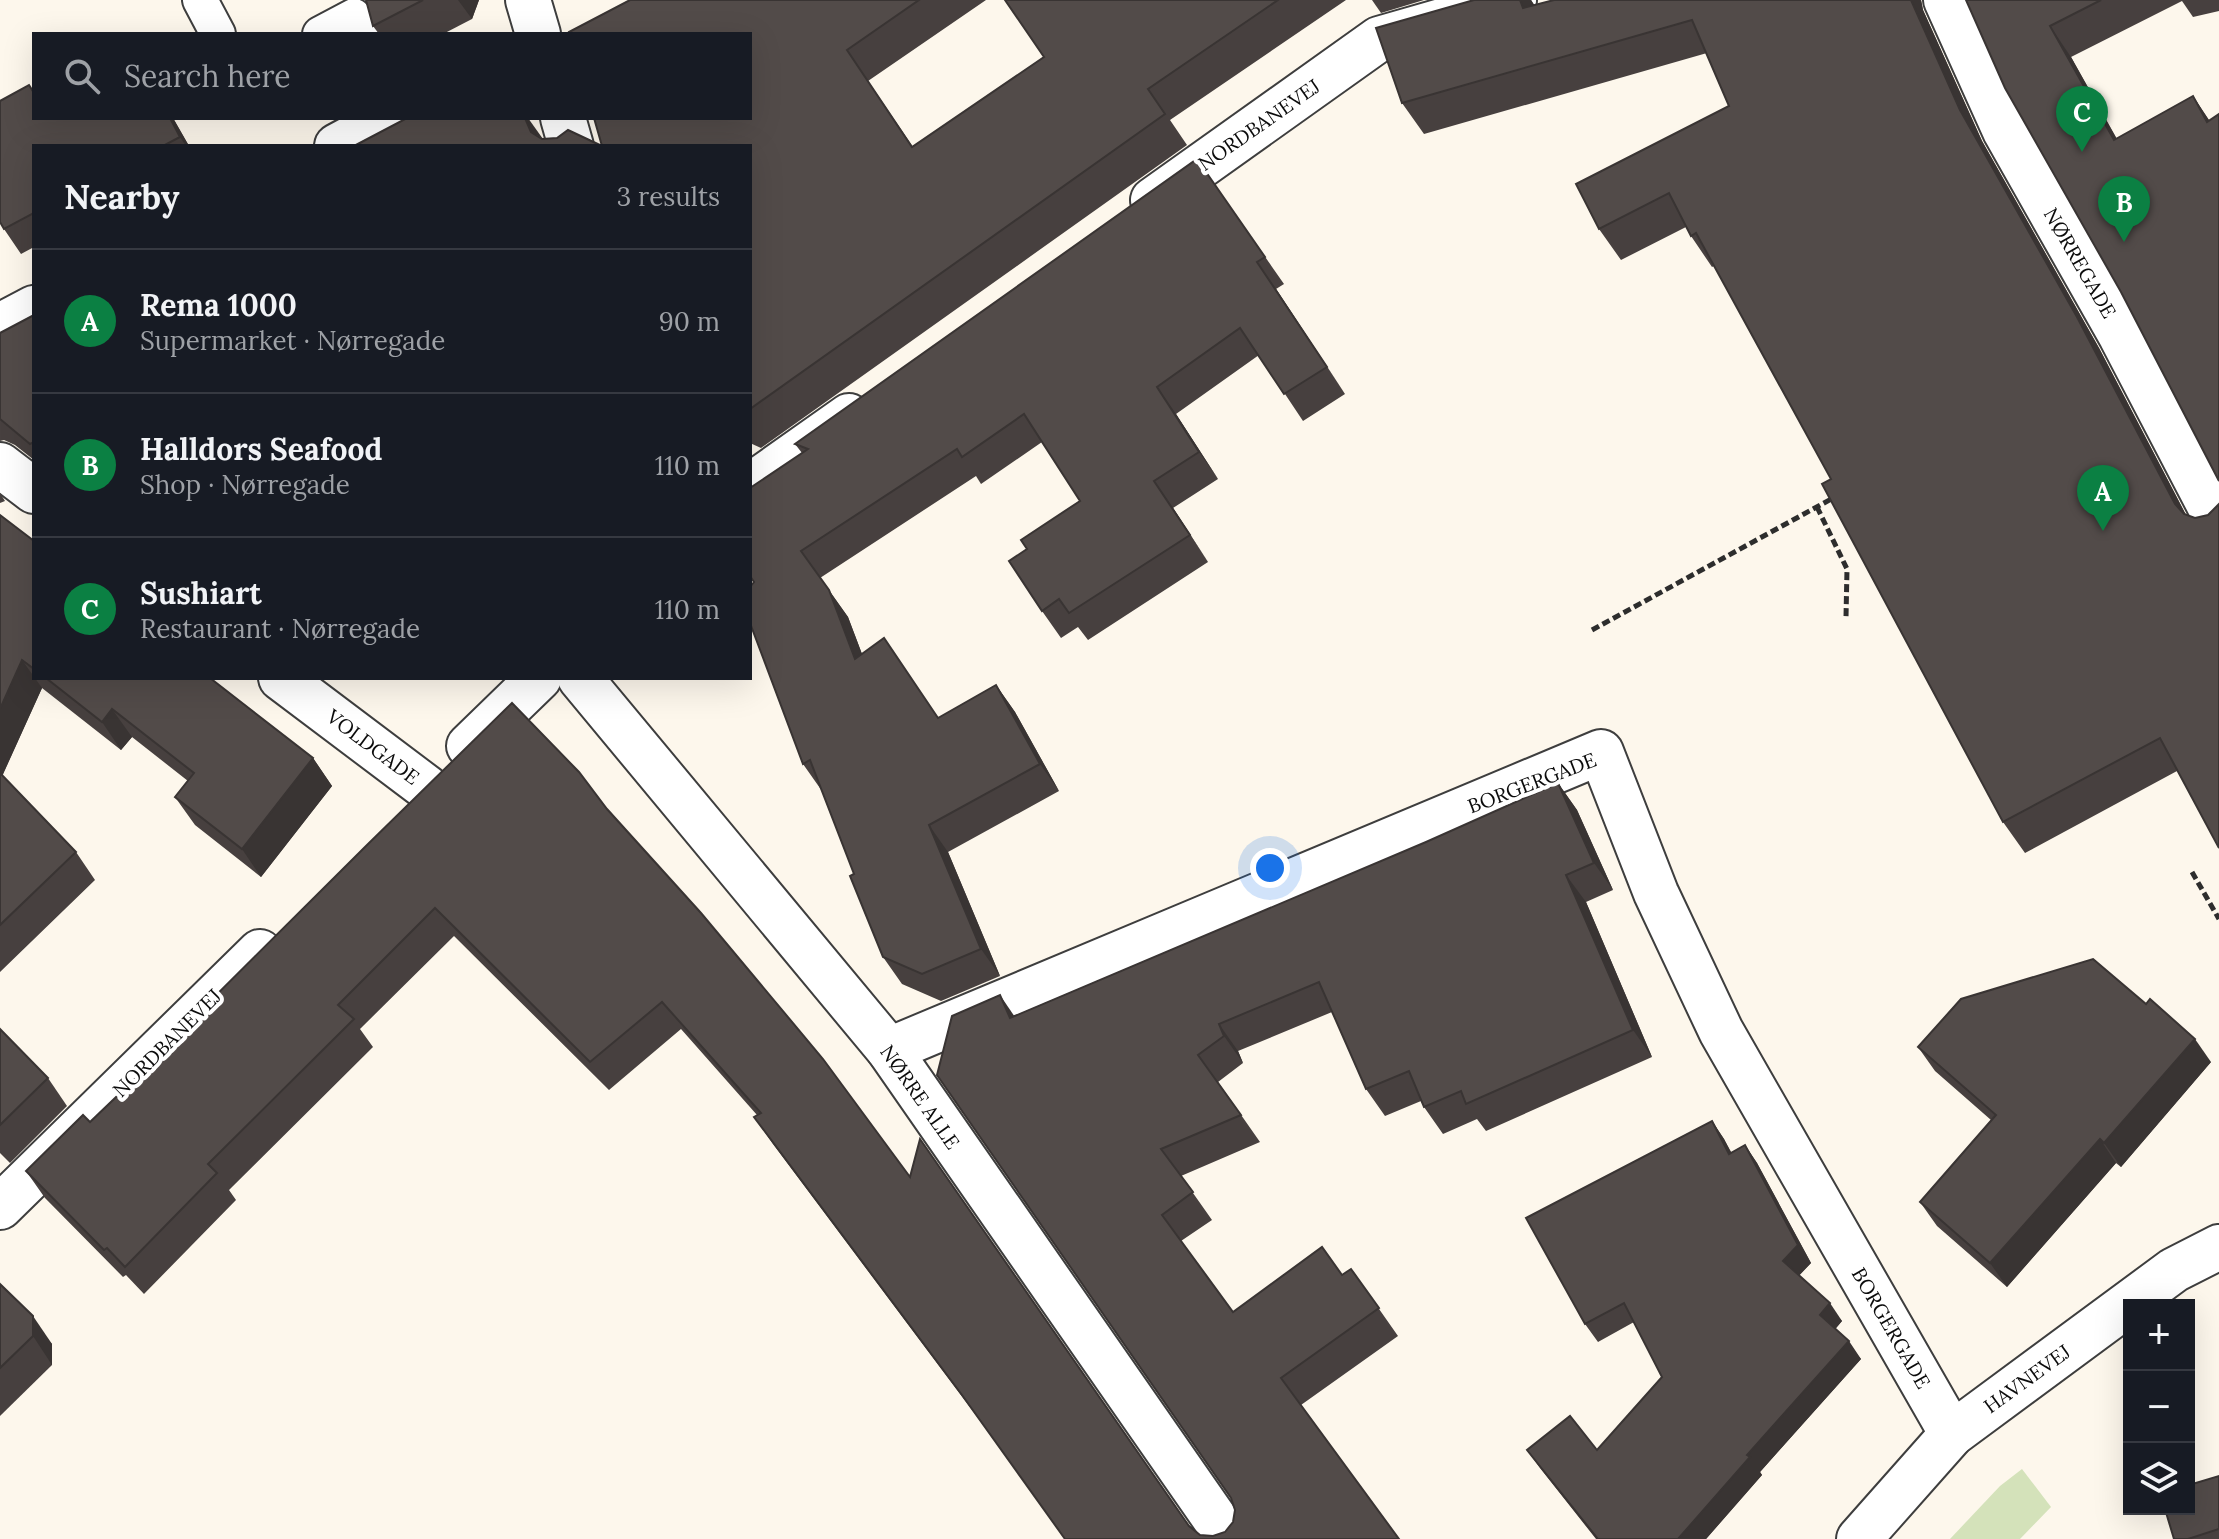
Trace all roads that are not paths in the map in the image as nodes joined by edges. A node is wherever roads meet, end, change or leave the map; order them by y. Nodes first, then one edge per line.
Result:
1 (200, 0) edge
2 (528, 0) edge
3 (1514, 0) edge
4 (1946, 0) edge
5 (217, 32) edge
6 (324, 32) edge
7 (360, 32) edge
8 (537, 32) edge
9 (385, 120) edge
10 (564, 120) edge
11 (341, 144) edge
12 (570, 144) edge
13 (1122, 222) edge
14 (878, 395) edge
15 (0, 465) edge
16 (752, 485) edge
17 (32, 489) edge
18 (2219, 524) edge
19 (284, 680) edge
20 (537, 680) edge
21 (582, 680) edge
22 (427, 788) junction
23 (393, 821) edge
24 (292, 920) edge
25 (889, 1050) junction
26 (0, 1207) edge
27 (2219, 1247) edge
28 (1952, 1434) junction
29 (1229, 1539) edge
30 (1859, 1539) edge

1 - 5 lane
2 - 8 street
3 - 13 street, NORDBANEVEJ
4 - 18 street, NØRREGADE
6 - 7 lane
9 - 11 street
10 - 12 street
14 - 16 street
15 - 17 street
19 - 22 street, VOLDGADE
20 - 22 street
21 - 25 street, NØRRE ALLE
22 - 23 street
24 - 26 street, NORDBANEVEJ
25 - 28 street, BORGERGADE
25 - 29 street, NØRRE ALLE
27 - 28 street, HAVNEVEJ
28 - 30 street, HAVNEVEJ

